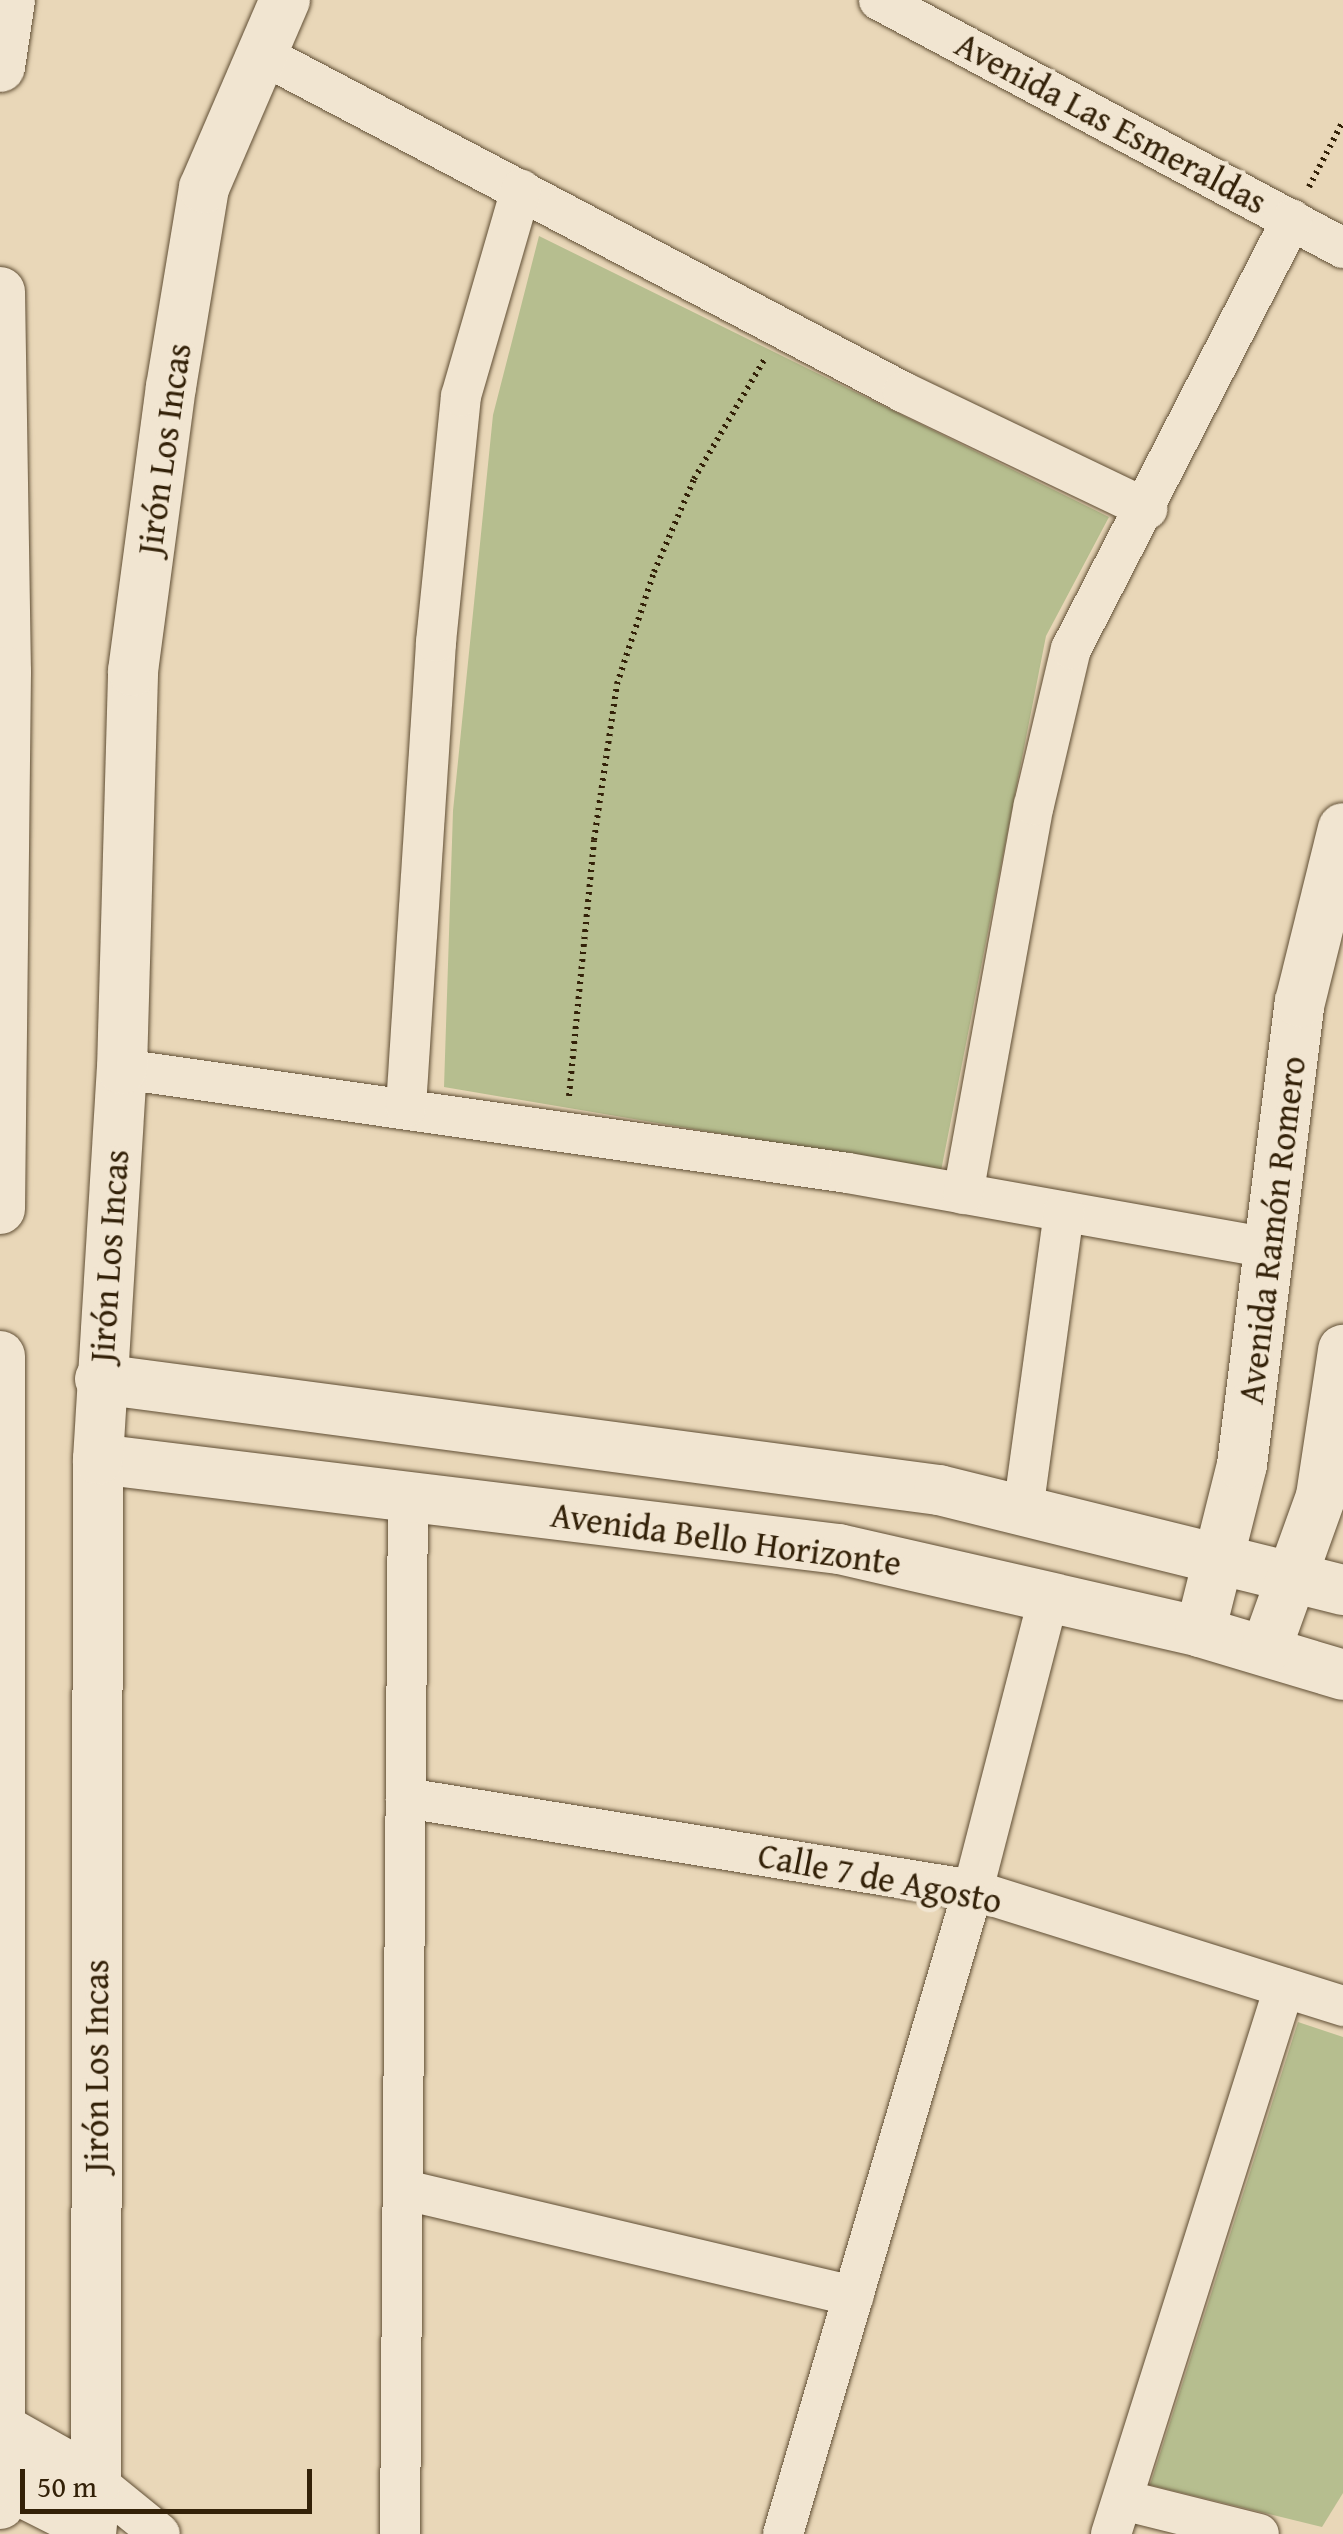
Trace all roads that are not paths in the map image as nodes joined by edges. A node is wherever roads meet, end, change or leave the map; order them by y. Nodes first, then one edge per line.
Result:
1 (10, 0) edge
2 (285, 0) edge
3 (879, 0) edge
4 (260, 53) junction
5 (0, 68) edge
6 (521, 190) junction
7 (1292, 219) junction
8 (1343, 248) edge
9 (0, 292) edge
10 (1147, 508) junction
11 (3, 672) edge
12 (1343, 828) edge
13 (122, 1069) junction
14 (406, 1106) junction
15 (964, 1194) junction
16 (0, 1208) edge
17 (1064, 1212) junction
18 (1270, 1248) junction
19 (1343, 1350) edge
20 (0, 1356) edge
21 (100, 1379) junction
22 (98, 1458) junction
23 (408, 1496) junction
24 (1023, 1511) junction
25 (1219, 1558) junction
26 (1292, 1576) junction
27 (1343, 1590) edge
28 (2, 1592) edge
29 (1050, 1596) junction
30 (1200, 1632) junction
31 (1266, 1650) junction
32 (1343, 1675) edge
33 (406, 1798) junction
34 (974, 1890) junction
35 (1284, 1988) junction
36 (1343, 2006) edge
37 (405, 2190) junction
38 (854, 2296) junction
39 (0, 2428) edge
40 (0, 2481) edge
41 (0, 2504) edge
42 (1117, 2517) edge
43 (102, 2519) edge
44 (160, 2534) edge
45 (400, 2534) edge
46 (783, 2534) edge
47 (1260, 2534) edge

1 - 5 street
2 - 4 street, Jirón Los Incas
3 - 7 street, Avenida Las Esmeraldas
4 - 6 street
4 - 13 street, Jirón Los Incas
6 - 10 street
6 - 14 street
7 - 8 street, Avenida Las Esmeraldas
7 - 10 street
9 - 11 street
10 - 15 street
11 - 16 street
12 - 18 street, Avenida Ramón Romero
13 - 14 street
13 - 21 street, Jirón Los Incas
14 - 15 street
15 - 17 street
17 - 18 street
17 - 24 street
18 - 25 street, Avenida Ramón Romero
19 - 26 street
20 - 28 street
21 - 22 street, Jirón Los Incas
21 - 24 street
22 - 23 street, Avenida Bello Horizonte
22 - 43 street, Jirón Los Incas
23 - 29 street, Avenida Bello Horizonte
23 - 33 street
24 - 25 street
25 - 26 street
25 - 30 street, Avenida Ramón Romero
26 - 27 street
26 - 31 street
28 - 39 street
29 - 30 street, Avenida Bello Horizonte
29 - 34 street
30 - 31 street, Avenida Bello Horizonte
31 - 32 street, Avenida Bello Horizonte
33 - 34 street, Calle 7 de Agosto
33 - 37 street
34 - 35 street, Calle 7 de Agosto
34 - 38 street
35 - 36 street, Calle 7 de Agosto
35 - 42 street
37 - 38 street
37 - 45 street
38 - 46 street
39 - 40 street
39 - 43 street
40 - 41 street
40 - 43 street
42 - 47 street
43 - 44 street

